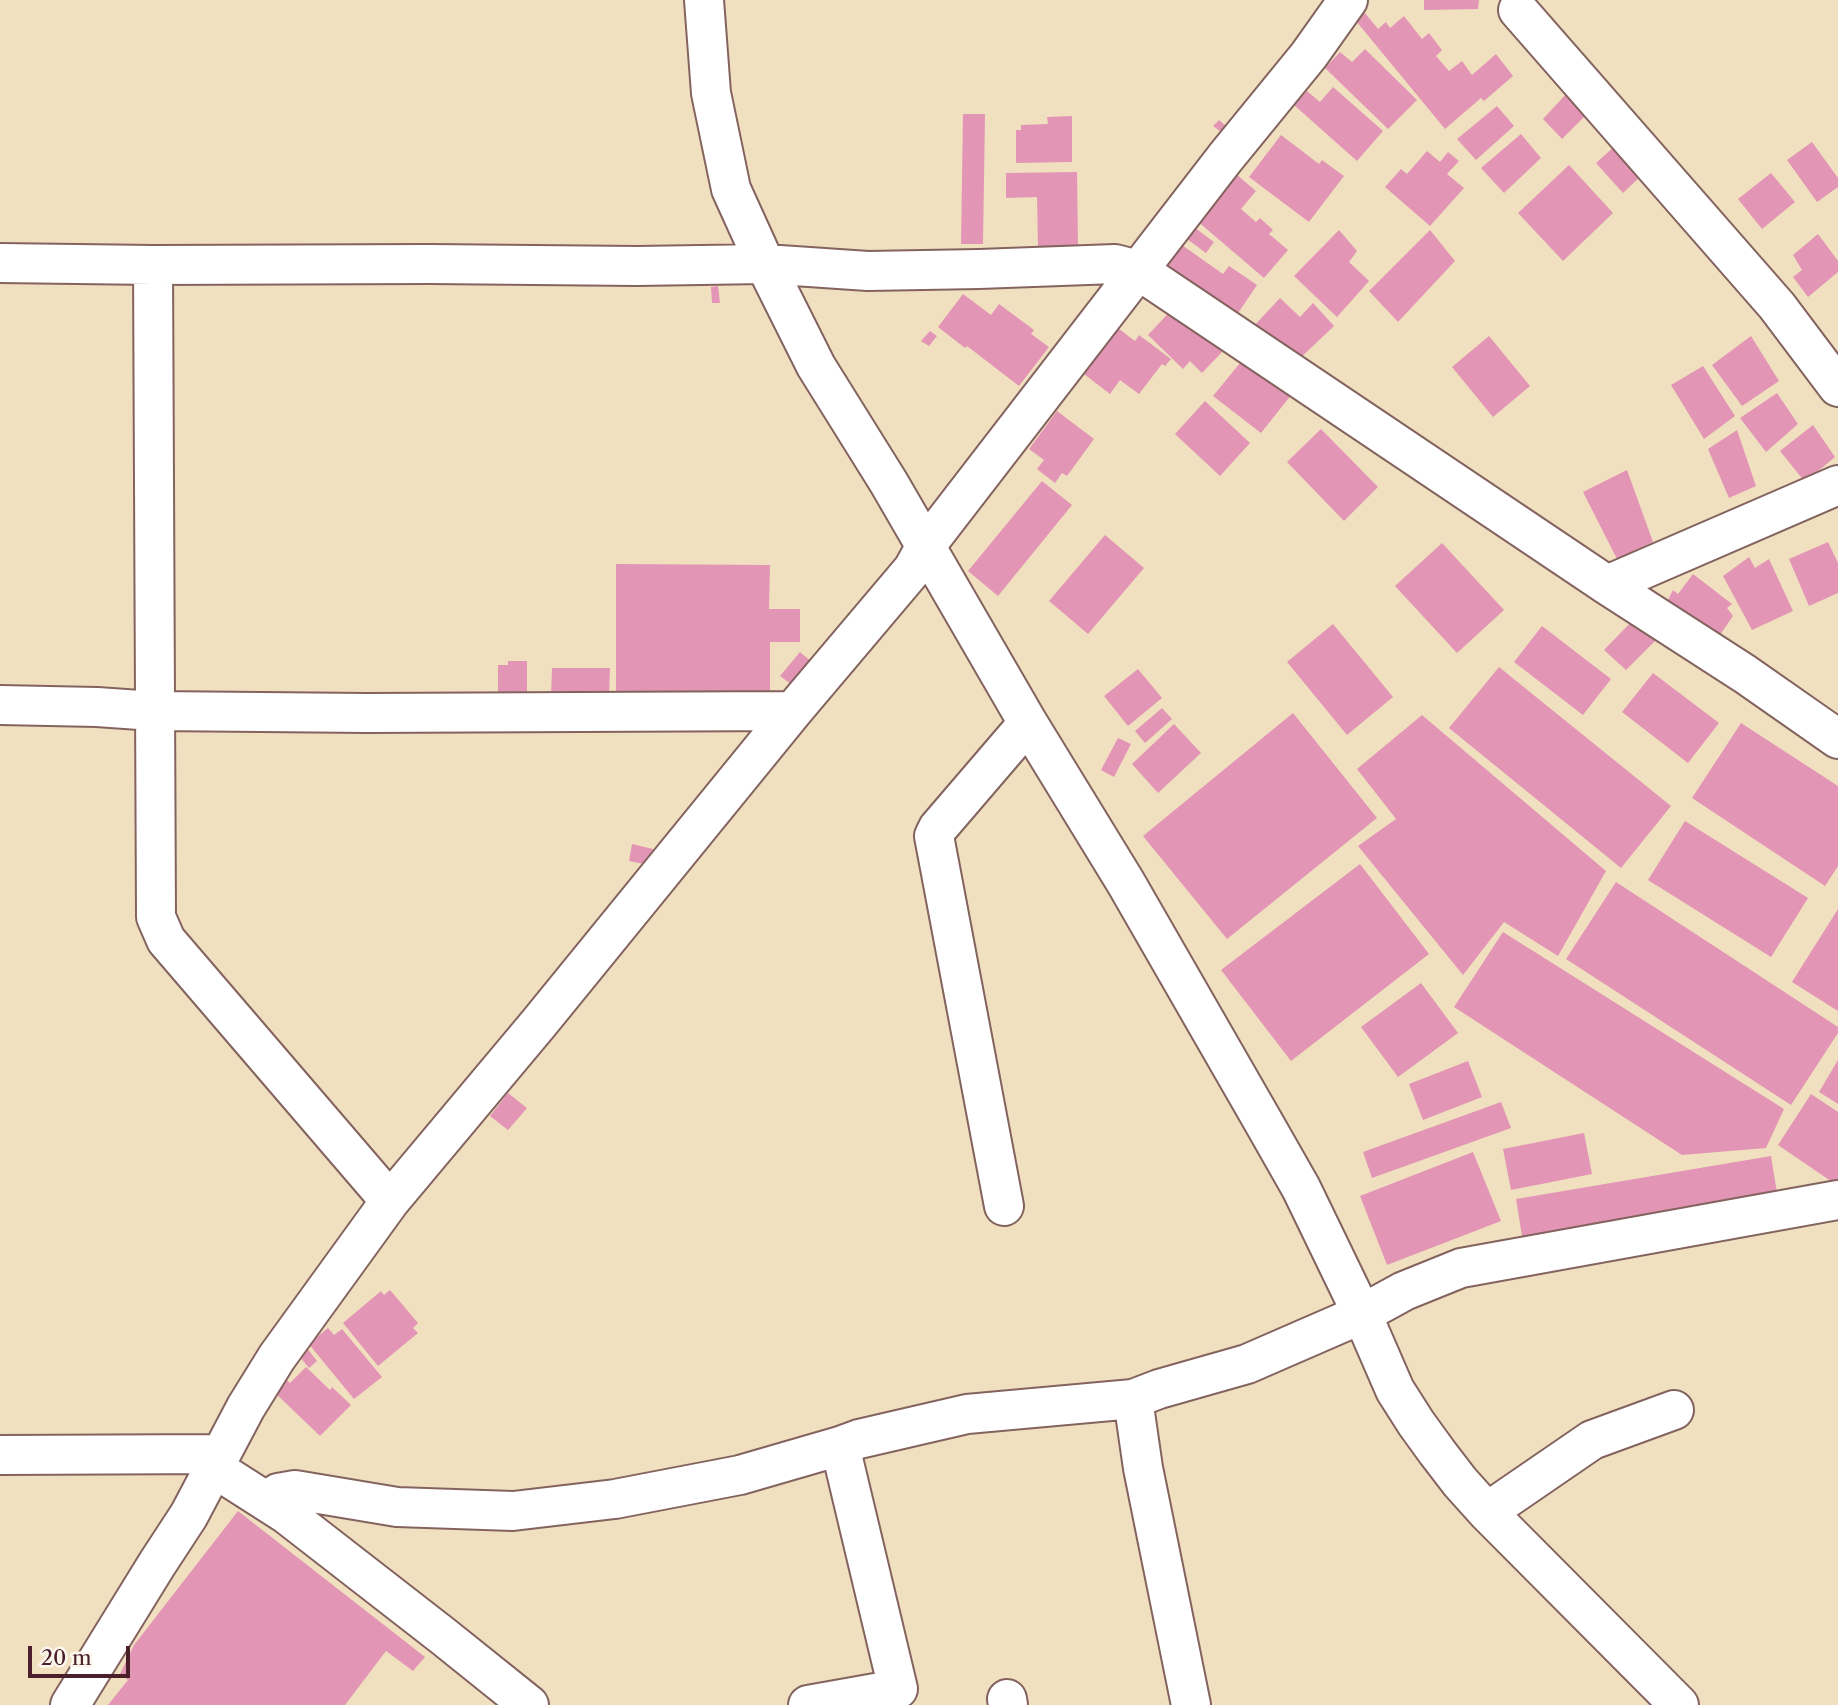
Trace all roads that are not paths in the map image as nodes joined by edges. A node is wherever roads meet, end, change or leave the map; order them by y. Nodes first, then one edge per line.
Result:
1 (704, 0) edge
2 (1348, 0) edge
3 (1518, 10) dead end
4 (0, 263) edge
5 (765, 264) junction
6 (152, 265) junction
7 (1138, 270) junction
8 (1838, 387) edge
9 (1838, 485) edge
10 (925, 547) junction
11 (1608, 586) junction
12 (0, 705) edge
13 (154, 711) junction
14 (793, 711) junction
15 (1028, 723) junction
16 (1838, 739) edge
17 (1838, 1200) edge
18 (390, 1201) junction
19 (1004, 1206) dead end
20 (1362, 1314) junction
21 (1133, 1399) junction
22 (1674, 1410) dead end
23 (840, 1446) junction
24 (0, 1455) edge
25 (217, 1461) junction
26 (267, 1501) junction
27 (1487, 1512) junction
28 (70, 1705) edge
29 (529, 1705) edge
30 (808, 1705) edge
31 (1191, 1705) edge
32 (1679, 1705) edge

1 - 5 street
2 - 7 street
3 - 8 street
4 - 6 street
5 - 6 street
5 - 7 street
5 - 10 street
6 - 13 street
7 - 10 street
7 - 11 street
9 - 11 street
10 - 14 street
10 - 15 street
11 - 16 street
12 - 13 street
13 - 14 street
13 - 18 street
14 - 18 street
15 - 19 street
15 - 20 street
17 - 20 street
18 - 25 street
20 - 21 street
20 - 27 street
21 - 23 street
21 - 31 street
22 - 27 street
23 - 26 street
23 - 30 street
24 - 25 street
25 - 26 street
25 - 28 street
26 - 29 street
27 - 32 street

